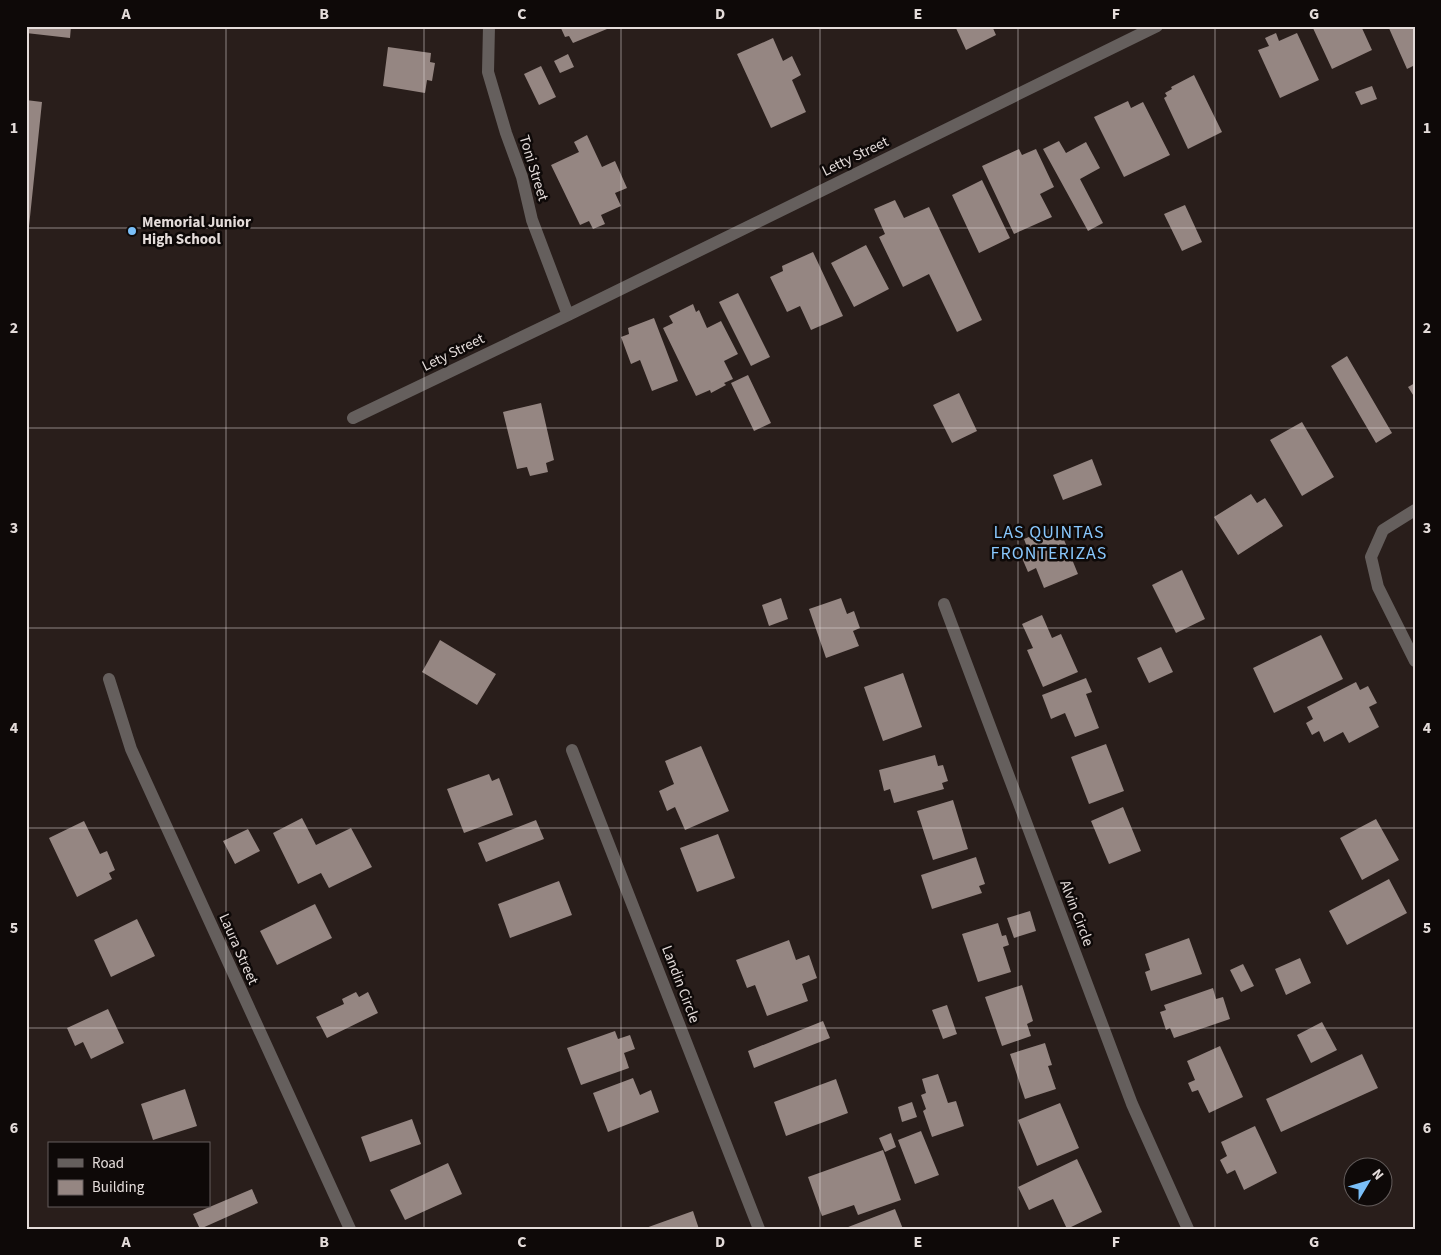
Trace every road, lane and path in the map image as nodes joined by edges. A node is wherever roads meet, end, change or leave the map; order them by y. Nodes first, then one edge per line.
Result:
1 (489, 26) edge
2 (1157, 26) edge
3 (568, 315) junction
4 (353, 418) dead end
5 (1415, 510) edge
6 (944, 604) dead end
7 (1415, 661) edge
8 (109, 679) dead end
9 (572, 750) dead end
10 (350, 1229) edge
11 (759, 1229) edge
12 (1188, 1229) edge

1 - 3 street, Toni Street
2 - 3 street, Letty Street
3 - 4 street, Lety Street
5 - 7 street
6 - 12 street, Alvin Circle
8 - 10 street, Laura Street
9 - 11 street, Landin Circle

